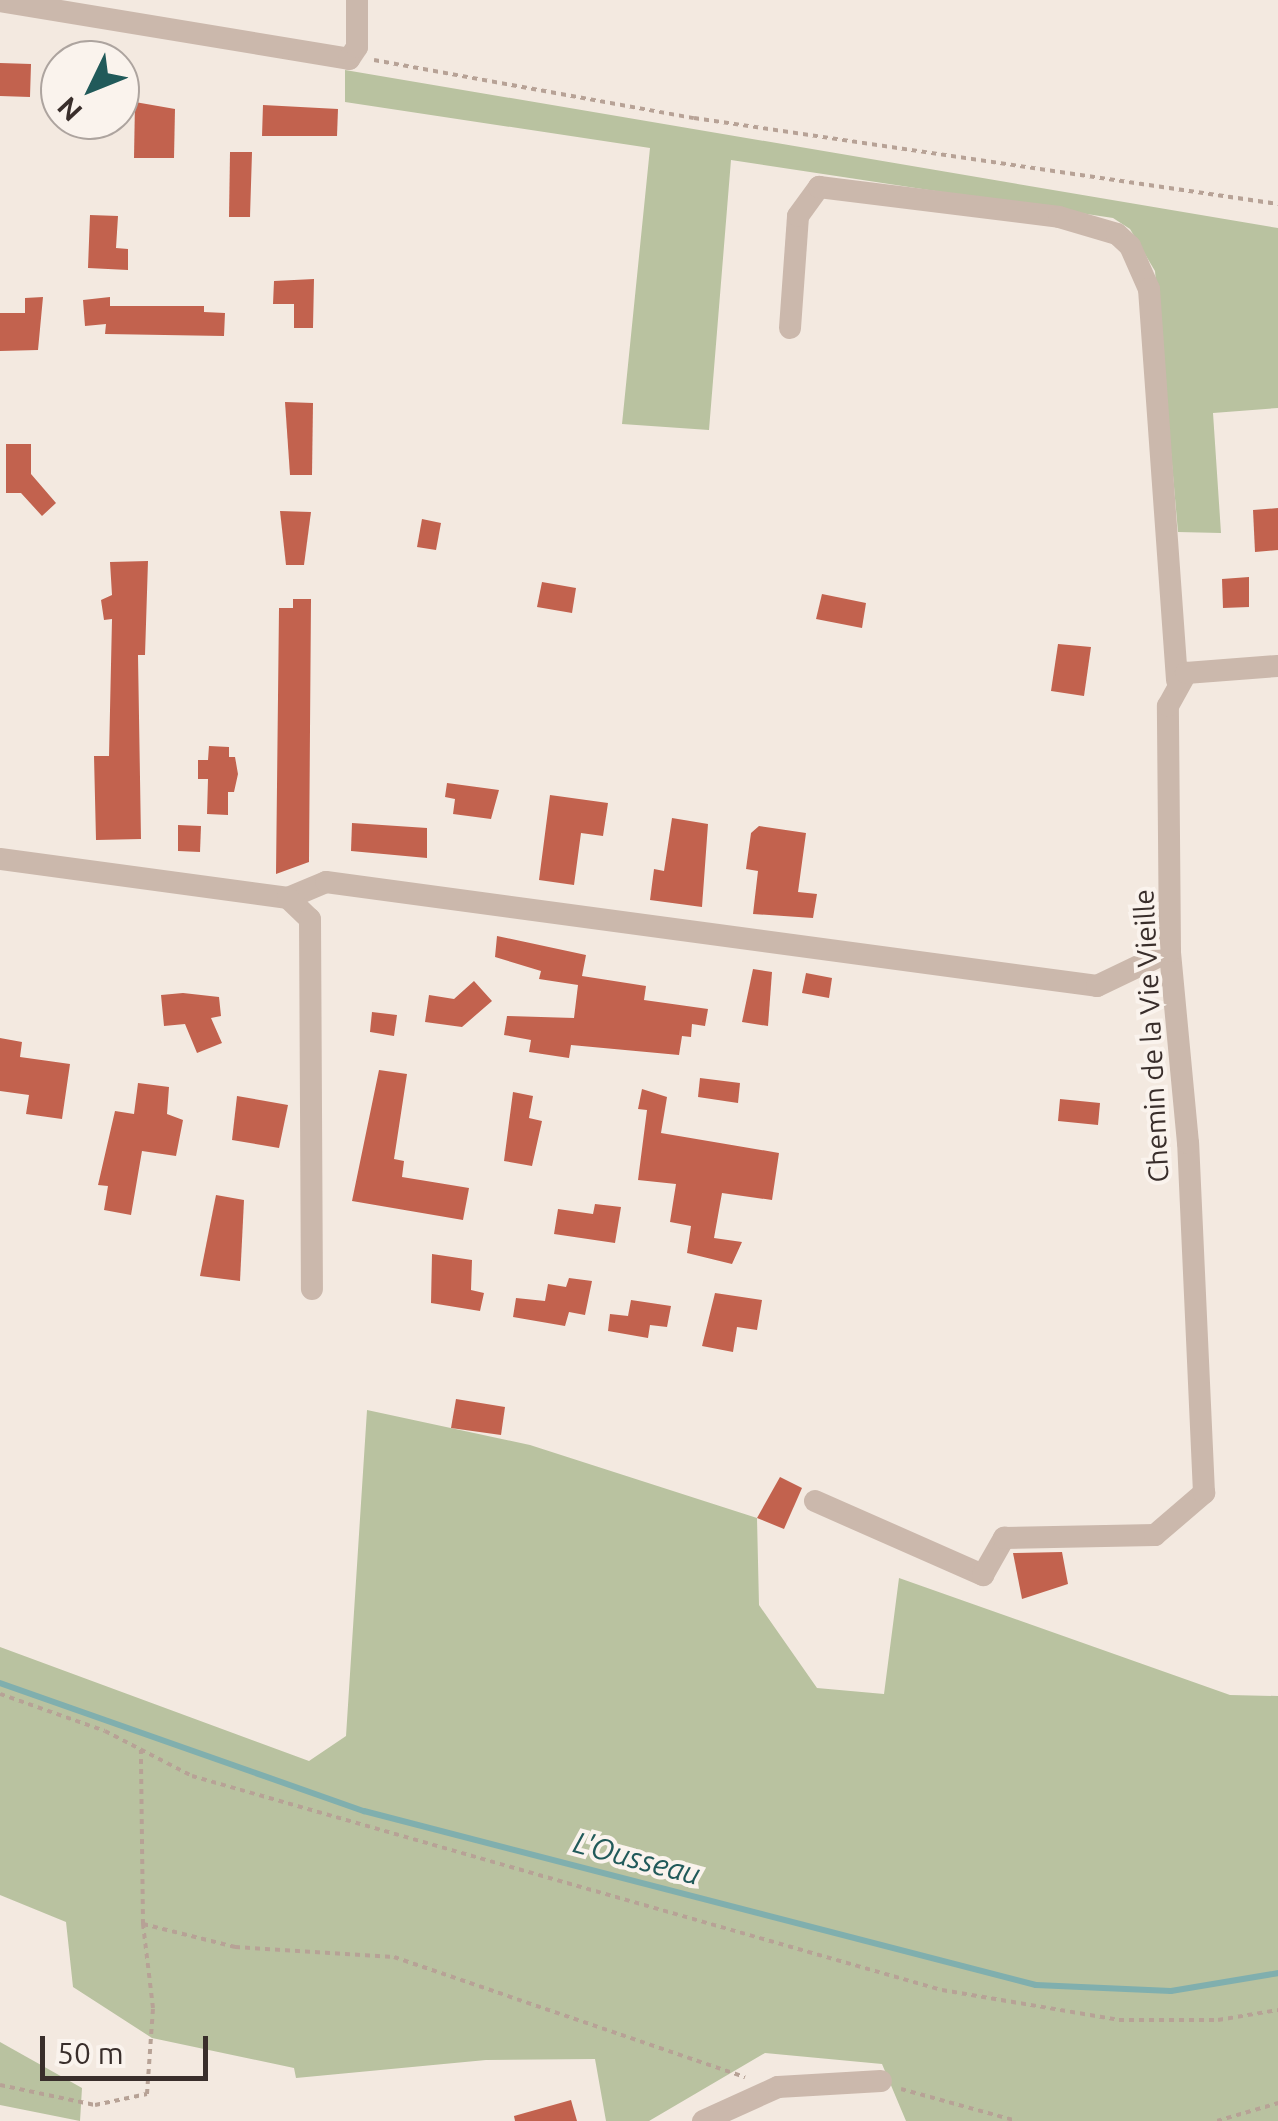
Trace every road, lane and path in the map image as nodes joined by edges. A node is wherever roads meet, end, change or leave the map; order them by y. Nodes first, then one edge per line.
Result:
1 (357, 0) edge
2 (0, 1) edge
3 (381, 61) dead end
4 (1278, 204) edge
5 (790, 328) dead end
6 (1278, 666) edge
7 (1177, 680) junction
8 (0, 859) edge
9 (288, 898) junction
10 (1170, 952) junction
11 (312, 1289) dead end
12 (815, 1502) dead end
13 (0, 1694) edge
14 (142, 1750) junction
15 (143, 1924) junction
16 (1278, 2010) edge
17 (881, 2082) joint
18 (0, 2084) edge
19 (778, 2087) junction
20 (1278, 2103) edge
21 (704, 2121) edge
22 (1017, 2121) edge
23 (1217, 2121) edge

1 - 2 street
3 - 4 path
5 - 7 street, Chemin de la Vie Vieille
6 - 7 street
7 - 10 street, Chemin de la Vie Vieille
8 - 9 street
9 - 10 street
9 - 11 street
10 - 12 street, Chemin de la Vie Vieille
13 - 14 path
14 - 15 path
14 - 16 path
15 - 18 path
15 - 19 path
17 - 19 street
17 - 22 path
19 - 21 street
20 - 23 path

